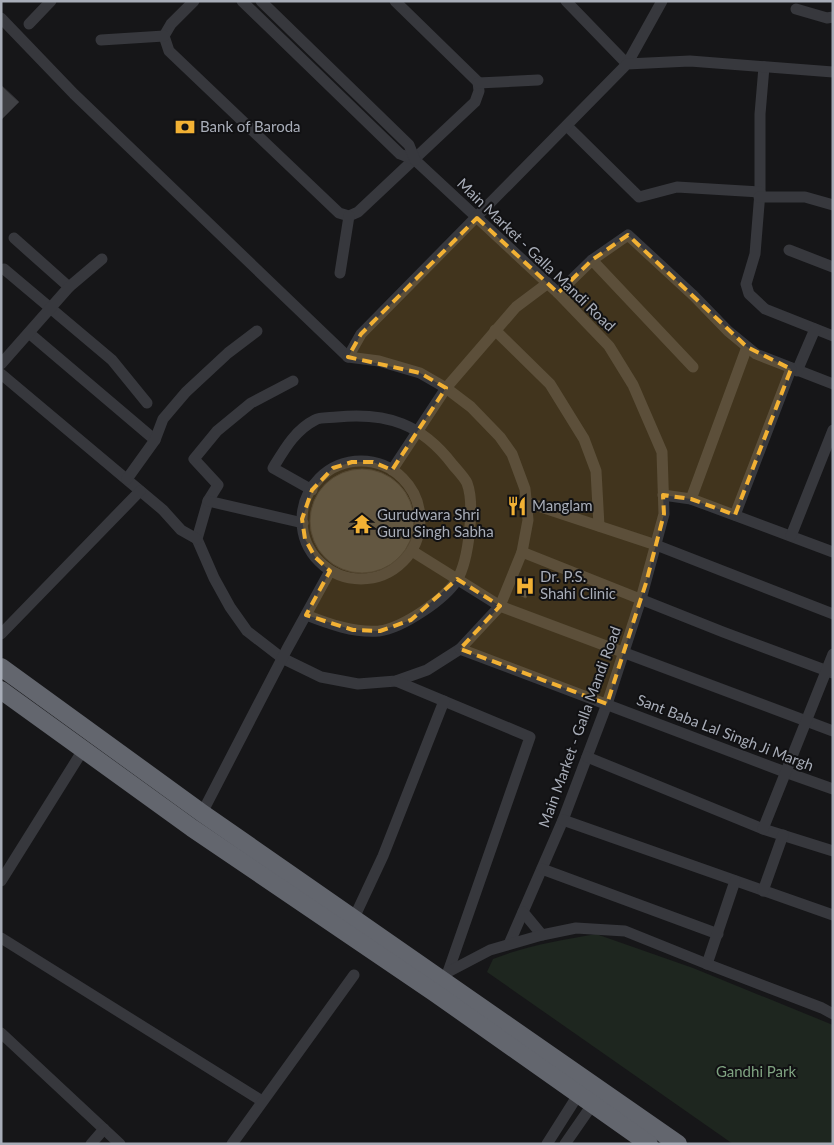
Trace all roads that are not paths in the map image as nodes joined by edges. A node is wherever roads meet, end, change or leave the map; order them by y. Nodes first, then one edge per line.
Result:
1 (51, 1) edge
2 (194, 1) edge
3 (242, 1) edge
4 (261, 1) edge
5 (395, 1) edge
6 (566, 1) edge
7 (662, 1) edge
8 (796, 10) dead end
9 (1, 18) edge
10 (833, 18) edge
11 (29, 24) dead end
12 (164, 36) junction
13 (101, 40) dead end
14 (628, 64) junction
15 (764, 67) junction
16 (833, 72) edge
17 (538, 80) dead end
18 (478, 83) junction
19 (567, 126) junction
20 (414, 160) junction
21 (759, 195) junction
22 (833, 205) edge
23 (348, 216) junction
24 (477, 218) junction
25 (14, 238) dead end
26 (789, 250) dead end
27 (102, 258) dead end
28 (592, 260) junction
29 (833, 267) edge
30 (4, 269) dead end
31 (340, 273) dead end
32 (548, 283) junction
33 (69, 287) junction
34 (558, 293) junction
35 (51, 308) junction
36 (495, 330) junction
37 (815, 330) junction
38 (257, 331) dead end
39 (30, 333) junction
40 (833, 336) edge
41 (747, 347) junction
42 (348, 357) junction
43 (1, 364) edge
44 (692, 367) dead end
45 (794, 370) junction
46 (1, 374) edge
47 (293, 381) dead end
48 (833, 384) edge
49 (446, 388) junction
50 (147, 403) dead end
51 (417, 430) junction
52 (833, 430) edge
53 (155, 440) junction
54 (392, 470) junction
55 (127, 480) junction
56 (312, 490) junction
57 (140, 491) junction
58 (663, 495) junction
59 (691, 499) junction
60 (208, 501) junction
61 (526, 502) junction
62 (736, 515) junction
63 (303, 523) junction
64 (599, 526) junction
65 (791, 536) junction
66 (197, 539) junction
67 (656, 545) junction
68 (412, 551) junction
69 (522, 552) junction
70 (833, 552) edge
71 (330, 571) junction
72 (457, 579) junction
73 (641, 599) junction
74 (500, 606) junction
75 (833, 614) edge
76 (306, 615) junction
77 (1, 634) edge
78 (460, 649) junction
79 (624, 653) junction
80 (833, 654) edge
81 (282, 658) junction
82 (1, 667) edge
83 (829, 672) edge
84 (396, 681) junction
85 (1, 690) edge
86 (444, 701) junction
87 (608, 704) junction
88 (805, 721) junction
89 (833, 731) edge
90 (83, 750) junction
91 (587, 757) junction
92 (130, 760) junction
93 (785, 772) junction
94 (118, 776) junction
95 (833, 789) edge
96 (202, 813) junction
97 (563, 820) junction
98 (192, 828) junction
99 (763, 829) junction
100 (783, 835) junction
101 (833, 851) edge
102 (5, 868) edge
103 (542, 869) junction
104 (1, 881) edge
105 (735, 881) junction
106 (763, 891) junction
107 (523, 912) junction
108 (833, 915) edge
109 (354, 918) junction
110 (542, 934) junction
111 (718, 934) junction
112 (1, 938) edge
113 (509, 944) junction
114 (707, 964) junction
115 (354, 975) dead end
116 (442, 982) junction
117 (827, 1007) edge
118 (833, 1014) edge
119 (1, 1033) edge
120 (585, 1100) junction
121 (262, 1101) junction
122 (104, 1129) junction
123 (91, 1144) edge
124 (120, 1144) edge
125 (232, 1144) edge
126 (547, 1144) edge
127 (565, 1144) edge
128 (649, 1144) edge
129 (678, 1144) edge

1 - 11 street
2 - 12 street
3 - 20 street, Main Market - Galla Mandi Road
4 - 20 street, Main Market - Galla Mandi Road
5 - 18 street
6 - 14 street
7 - 14 street
8 - 10 street
9 - 42 street
12 - 13 street
12 - 23 street
14 - 15 street
14 - 19 street
15 - 16 street
15 - 21 street
17 - 18 street
18 - 20 street
19 - 21 street
19 - 24 street
20 - 23 street
20 - 24 street, Main Market - Galla Mandi Road
21 - 22 street
21 - 37 street
23 - 31 street
24 - 32 street, Main Market - Galla Mandi Road
24 - 42 street
25 - 33 street
26 - 29 street
27 - 33 street
28 - 34 street
28 - 41 street
28 - 44 street
30 - 35 street
32 - 34 street, Main Market - Galla Mandi Road
32 - 36 street
33 - 35 street
34 - 58 street, Main Market - Galla Mandi Road
35 - 39 street
35 - 50 street
36 - 49 street
36 - 64 street
37 - 40 street
37 - 45 street
38 - 53 street
39 - 43 street
39 - 53 street
41 - 45 street
41 - 59 street
42 - 49 street
45 - 48 street
45 - 62 street
46 - 55 street
47 - 60 street
49 - 51 street
49 - 61 street
51 - 54 street
51 - 56 street
51 - 72 street
52 - 65 street
53 - 55 street
54 - 56 street
54 - 68 street
55 - 57 street
56 - 63 street
57 - 66 street
57 - 77 street
58 - 59 street
58 - 67 street, Main Market - Galla Mandi Road
59 - 62 street
60 - 63 street
60 - 66 street
61 - 64 street
61 - 69 street
62 - 65 street
63 - 71 street
64 - 67 street
65 - 70 street
66 - 81 street
67 - 73 street, Main Market - Galla Mandi Road
67 - 75 street
68 - 71 street
68 - 72 street
69 - 73 street
69 - 74 street
71 - 76 street
72 - 74 street
72 - 76 street
73 - 79 street, Main Market - Galla Mandi Road
73 - 83 street
74 - 78 street
74 - 79 street
76 - 81 street
78 - 84 street
78 - 87 street, Sant Baba Lal Singh Ji Margh
79 - 87 street, Main Market - Galla Mandi Road
79 - 88 street
80 - 83 street
81 - 84 street
81 - 96 street
82 - 92 highway
83 - 88 street
84 - 86 street
85 - 90 highway
86 - 109 street
86 - 116 street
87 - 91 street, Main Market - Galla Mandi Road
87 - 93 street, Sant Baba Lal Singh Ji Margh
88 - 89 street
88 - 93 street
90 - 94 highway
90 - 102 street
91 - 97 street, Main Market - Galla Mandi Road
91 - 99 street
92 - 94 highway
92 - 96 highway
93 - 95 street, Sant Baba Lal Singh Ji Margh
93 - 99 street
94 - 98 highway
96 - 98 highway
96 - 109 highway
97 - 103 street, Main Market - Galla Mandi Road
97 - 105 street
98 - 116 highway
99 - 100 street
100 - 101 street
100 - 106 street
102 - 104 street
103 - 107 street, Main Market - Galla Mandi Road
103 - 111 street
105 - 106 street
105 - 111 street
106 - 108 street
107 - 110 street
107 - 113 street, Main Market - Galla Mandi Road
109 - 116 highway
110 - 113 street
110 - 114 street
111 - 114 street
112 - 121 street
113 - 116 street
114 - 117 street
115 - 121 street
116 - 120 highway
116 - 129 highway
117 - 118 street
119 - 122 street
120 - 126 street
120 - 127 street
120 - 128 highway
121 - 125 street
122 - 123 street
122 - 124 street

